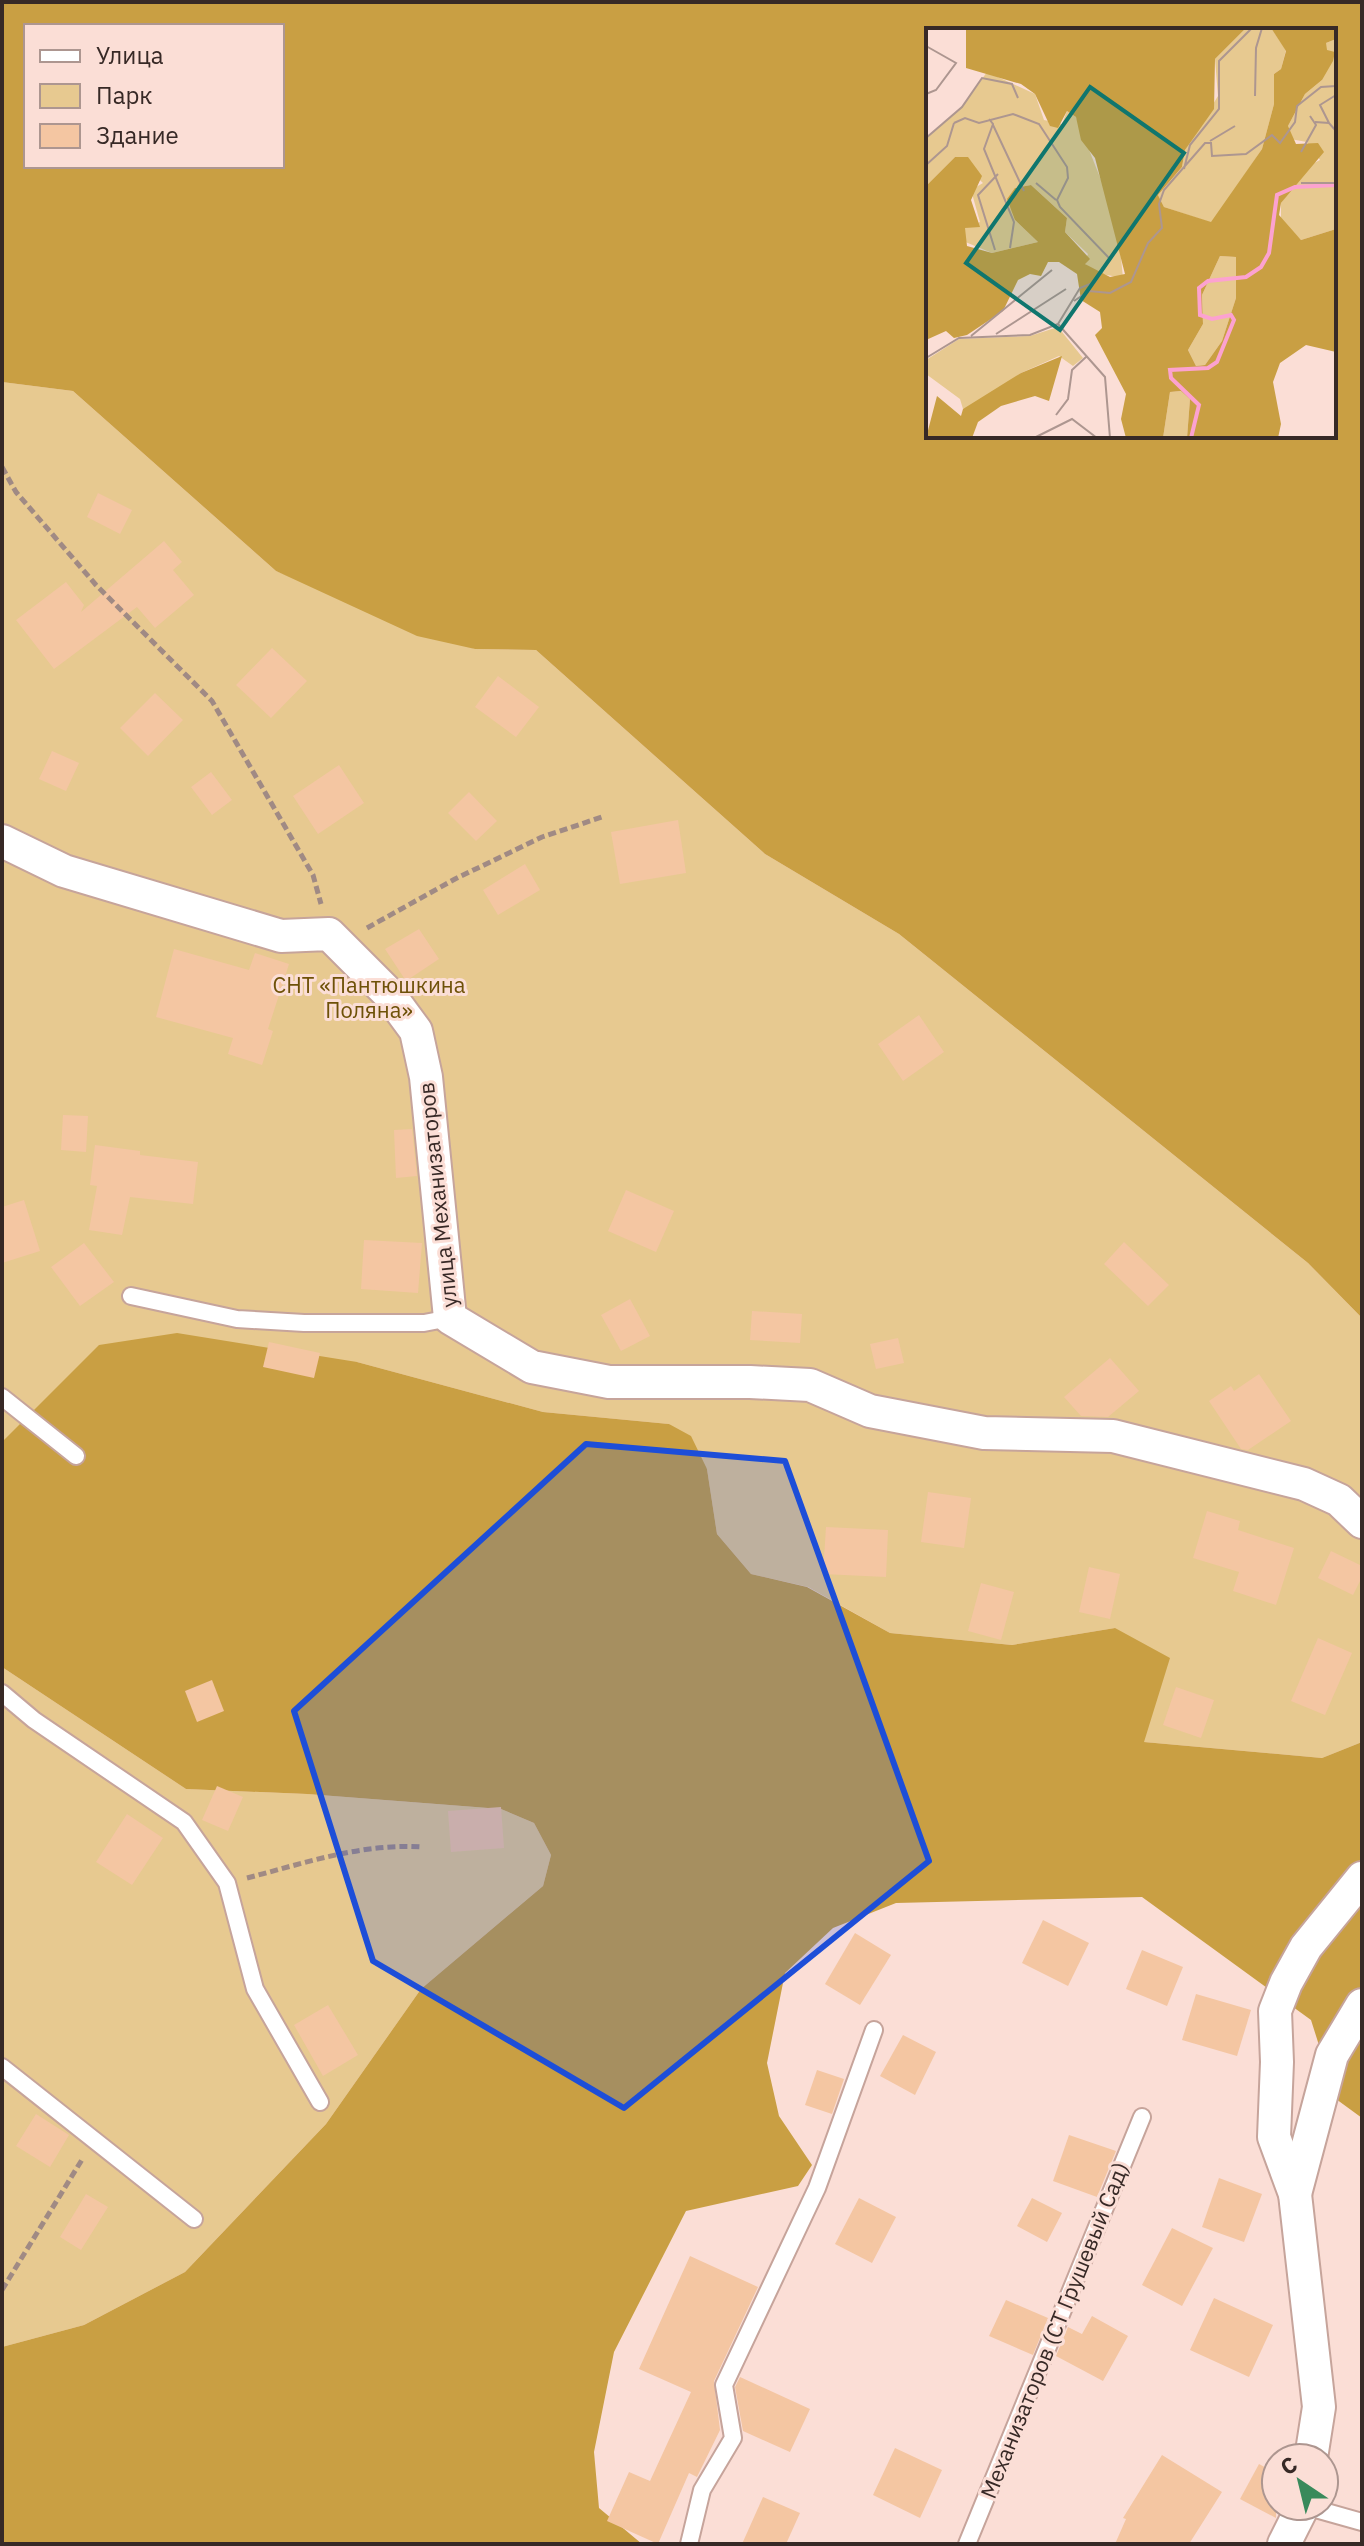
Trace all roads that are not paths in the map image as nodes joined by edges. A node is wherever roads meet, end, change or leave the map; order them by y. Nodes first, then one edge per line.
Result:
1 (2, 841) edge
2 (131, 1296) dead end
3 (450, 1318) junction
4 (2, 1397) edge
5 (76, 1456) dead end
6 (1362, 1522) edge
7 (2, 1693) edge
8 (1362, 1878) edge
9 (1362, 2005) edge
10 (874, 2030) dead end
11 (2, 2067) edge
12 (320, 2102) dead end
13 (1142, 2117) dead end
14 (1295, 2194) junction
15 (194, 2219) dead end
16 (1314, 2442) edge
17 (1340, 2516) edge
18 (1296, 2522) edge
19 (1362, 2522) edge
20 (689, 2544) edge
21 (967, 2544) edge
22 (1284, 2544) edge

1 - 3 street, улица Механизаторов
2 - 3 lane
3 - 6 street, улица Механизаторов
4 - 5 lane
7 - 12 lane
8 - 14 street
9 - 14 street
10 - 20 lane
11 - 15 lane
13 - 21 lane, Механизаторов (СТ Грушевый Сад)
14 - 16 street
17 - 19 lane
18 - 22 street

